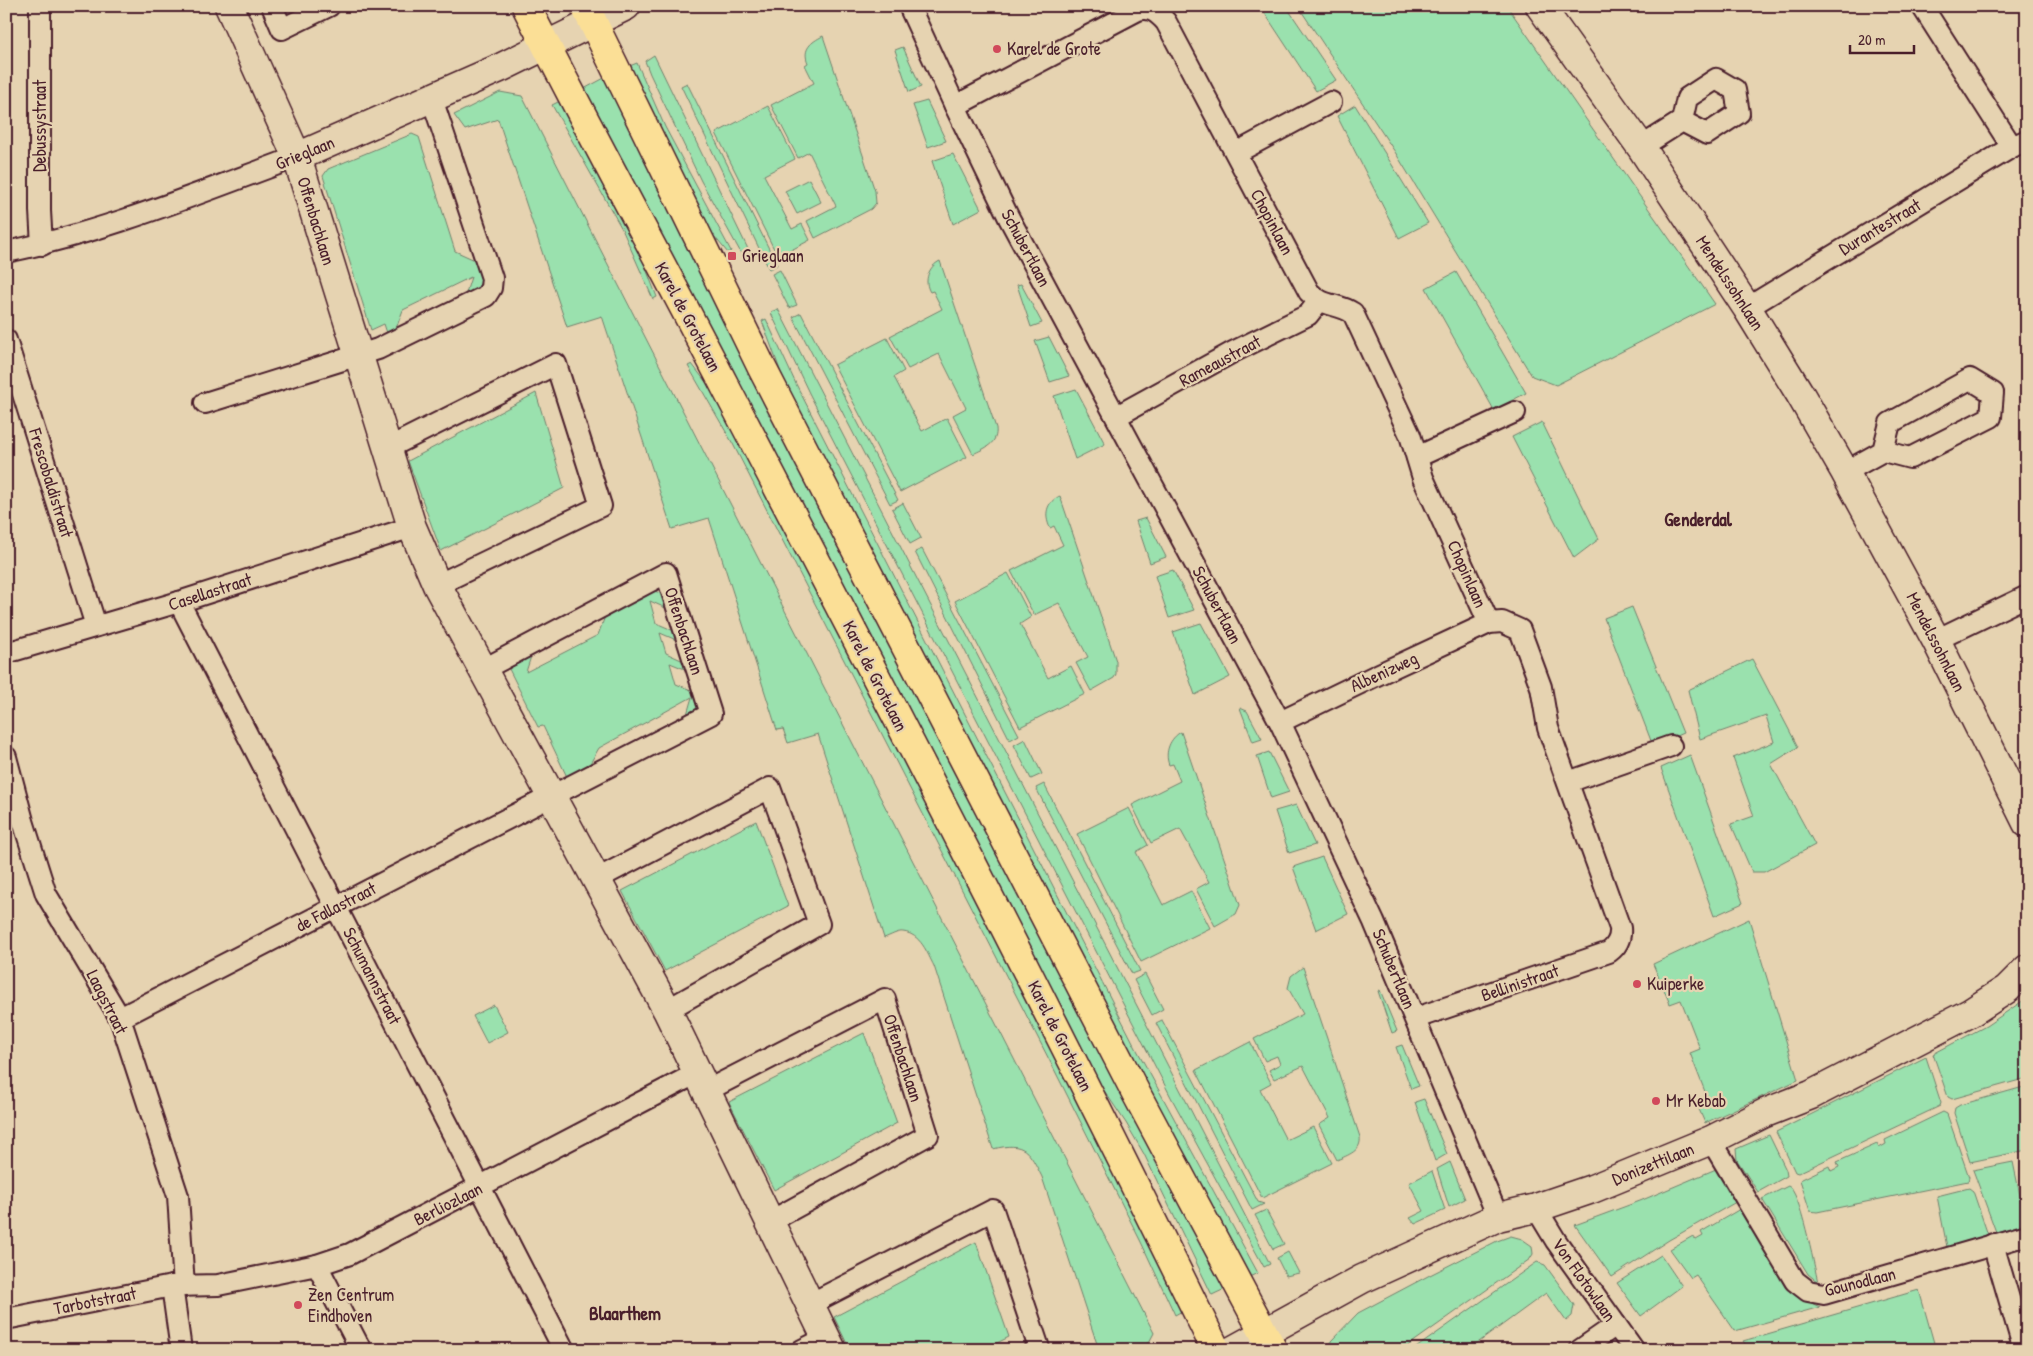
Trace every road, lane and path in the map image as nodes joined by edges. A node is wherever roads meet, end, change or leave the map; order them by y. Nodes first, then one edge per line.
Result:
1 (40, 6) edge
2 (272, 6) edge
3 (329, 6) edge
4 (526, 6) edge
5 (626, 6) edge
6 (909, 6) edge
7 (1540, 6) edge
8 (1922, 6) edge
9 (237, 9) edge
10 (589, 15) edge
11 (546, 46) junction
12 (432, 99) junction
13 (1331, 102) dead end
14 (954, 106) junction
15 (1682, 121) dead end
16 (2019, 144) edge
17 (1641, 147) junction
18 (1236, 153) junction
19 (297, 157) junction
20 (42, 245) junction
21 (6, 252) edge
22 (1319, 302) junction
23 (1747, 308) junction
24 (6, 340) edge
25 (358, 356) junction
26 (205, 403) dead end
27 (1515, 412) dead end
28 (1117, 416) junction
29 (388, 448) junction
30 (1883, 451) junction
31 (1417, 458) junction
32 (1845, 472) junction
33 (412, 527) junction
34 (437, 585) junction
35 (2027, 596) edge
36 (179, 602) junction
37 (1489, 623) junction
38 (96, 626) junction
39 (1936, 640) junction
40 (6, 653) edge
41 (484, 669) junction
42 (1280, 722) junction
43 (1671, 746) dead end
44 (6, 757) edge
45 (1568, 782) junction
46 (552, 796) junction
47 (2026, 817) edge
48 (597, 879) junction
49 (337, 906) junction
50 (1618, 940) joint
51 (2027, 969) edge
52 (667, 1010) junction
53 (120, 1018) junction
54 (1416, 1018) junction
55 (702, 1082) junction
56 (1710, 1140) junction
57 (481, 1187) junction
58 (1536, 1208) junction
59 (1498, 1217) junction
60 (769, 1222) junction
61 (2027, 1235) edge
62 (1993, 1244) junction
63 (318, 1265) junction
64 (178, 1286) junction
65 (810, 1304) junction
66 (6, 1320) edge
67 (1616, 1324) junction
68 (1269, 1341) edge
69 (820, 1346) edge
70 (182, 1350) edge
71 (361, 1350) edge
72 (564, 1350) edge
73 (1035, 1350) edge
74 (1216, 1350) edge
75 (1233, 1350) edge
76 (1580, 1350) edge
77 (1634, 1350) edge
78 (2024, 1350) edge

1 - 20 street, Debussystraat
2 - 3 street
4 - 11 main road, Karel de Grotelaan
5 - 10 street, Grieglaan
6 - 14 street, Schubertlaan
7 - 17 street, Mendelssohnlaan
8 - 16 street
9 - 19 street, Offenbachlaan
10 - 11 street, Grieglaan
10 - 68 main road
11 - 12 street, Grieglaan
11 - 74 main road, Karel de Grotelaan
12 - 19 street, Grieglaan
12 - 25 street
13 - 18 street
14 - 18 street, Chopinlaan
14 - 28 street, Schubertlaan
15 - 17 street
16 - 23 street, Durantestraat
17 - 23 street, Mendelssohnlaan
18 - 22 street, Chopinlaan
19 - 20 street, Grieglaan
19 - 25 street, Offenbachlaan
20 - 21 street, Grieglaan
22 - 28 street, Rameaustraat
22 - 31 street, Chopinlaan
23 - 32 street, Mendelssohnlaan
24 - 38 street, Frescobaldistraat
25 - 26 street
25 - 29 street, Offenbachlaan
27 - 31 street
28 - 42 street, Schubertlaan
29 - 33 street, Offenbachlaan
29 - 34 street
30 - 30 street
30 - 32 street
31 - 37 street, Chopinlaan
32 - 39 street, Mendelssohnlaan
33 - 34 street, Offenbachlaan
33 - 36 street, Casellastraat
34 - 41 street, Offenbachlaan
35 - 39 street
36 - 38 street, Casellastraat
36 - 49 street, Schumannstraat
37 - 42 street, Albenizweg
37 - 45 street, Chopinlaan
38 - 40 street, Casellastraat
39 - 47 street, Mendelssohnlaan
41 - 46 street, Offenbachlaan
41 - 46 street, Offenbachlaan
42 - 54 street, Schubertlaan
43 - 45 street
44 - 53 street, Laagstraat
45 - 50 street, Chopinlaan
46 - 48 street, Offenbachlaan
46 - 49 street, de Fallastraat
48 - 52 street, Offenbachlaan
48 - 52 street
49 - 53 street, de Fallastraat
49 - 57 street, Schumannstraat
50 - 54 street, Bellinistraat
51 - 56 street, Donizettilaan
52 - 55 street, Offenbachlaan
53 - 64 street, Laagstraat
54 - 59 street, Schubertlaan
55 - 57 street, Berliozlaan
55 - 60 street, Offenbachlaan
55 - 60 street, Offenbachlaan
56 - 58 street, Donizettilaan
56 - 62 street, Gounodlaan
57 - 63 street, Berliozlaan
57 - 72 street, Schumannstraat
58 - 59 street, Donizettilaan
58 - 67 street, Von Flotowlaan
59 - 68 street, Donizettilaan
60 - 65 street, Offenbachlaan
61 - 62 street, Gounodlaan
62 - 78 street
63 - 64 street, Berliozlaan
63 - 71 street
64 - 66 street, Tarbotstraat
64 - 70 street, Laagstraat
65 - 69 street, Offenbachlaan
65 - 73 street
67 - 76 street
67 - 77 street, Von Flotowlaan
68 - 75 street, Donizettilaan

